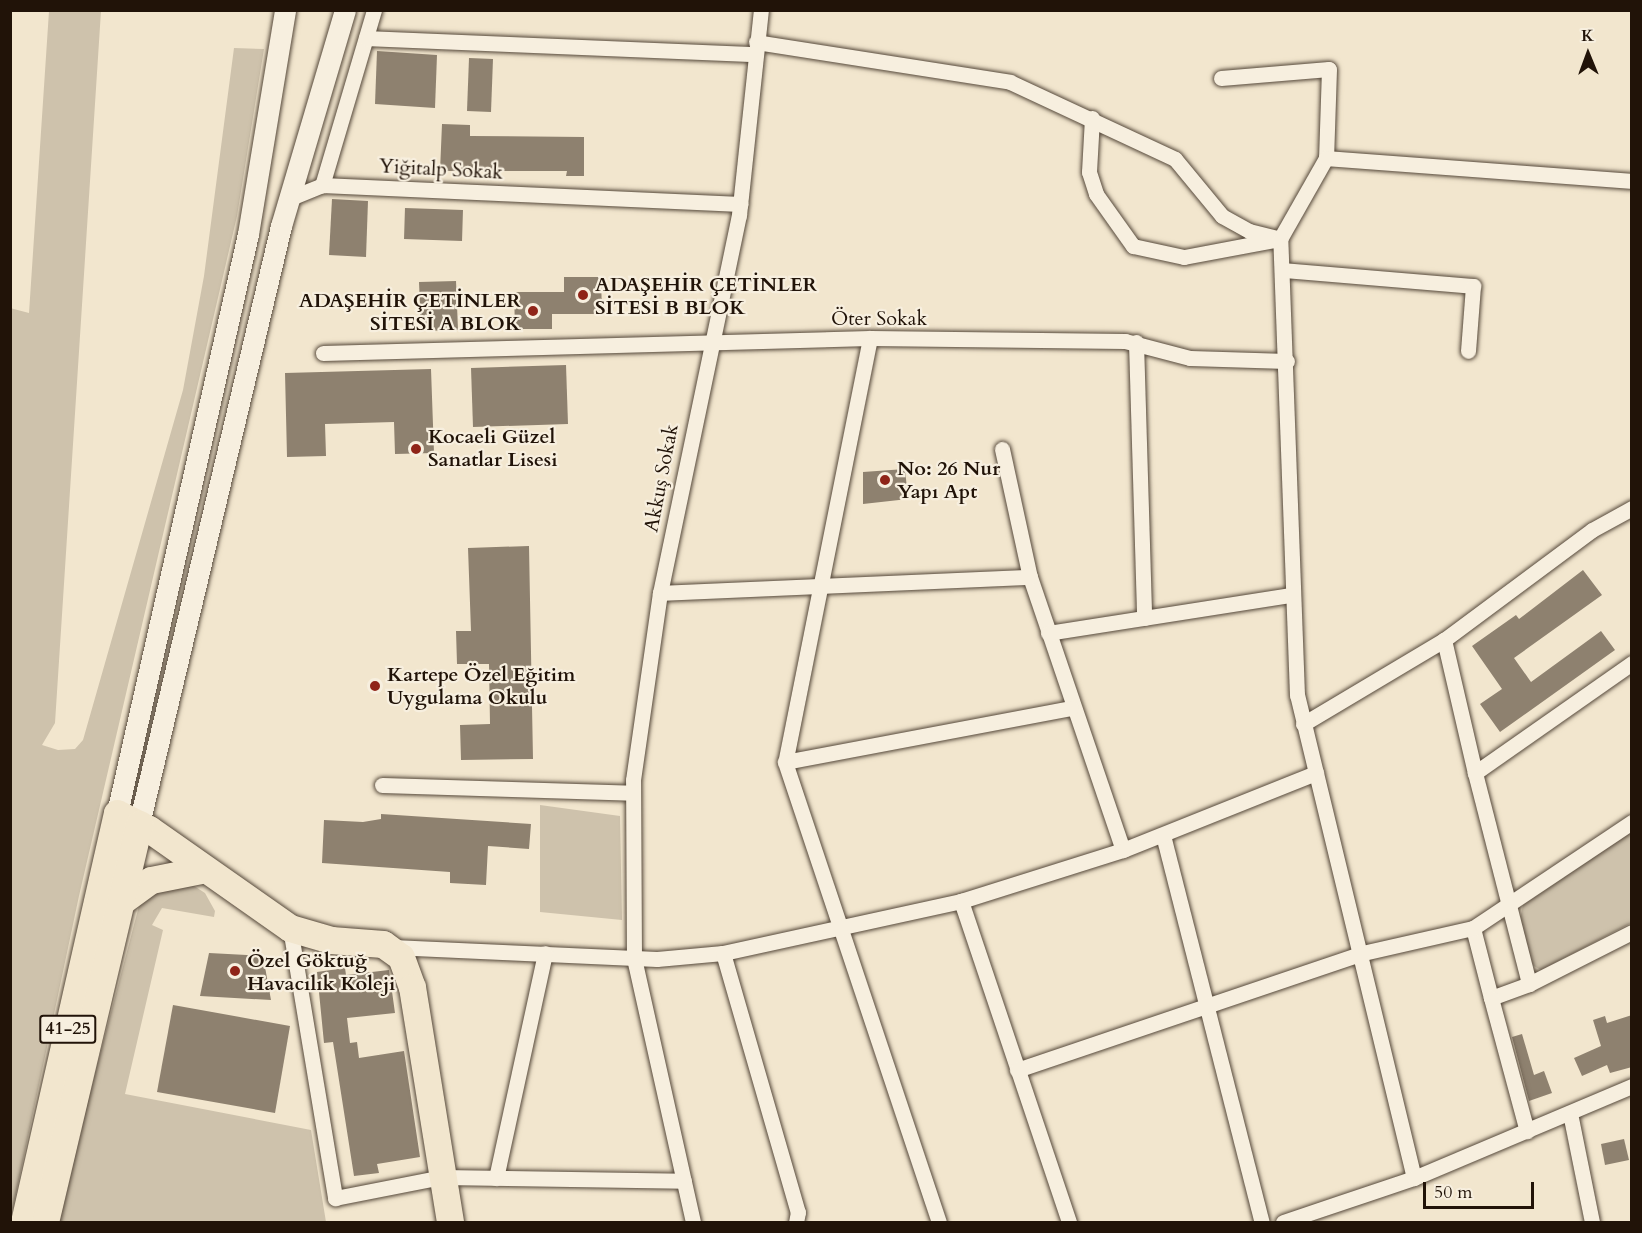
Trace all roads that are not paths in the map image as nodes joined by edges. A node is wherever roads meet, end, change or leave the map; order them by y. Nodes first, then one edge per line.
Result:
1 (285, 10) edge
2 (345, 10) edge
3 (374, 10) edge
4 (761, 10) edge
5 (366, 38) junction
6 (756, 48) junction
7 (1221, 78) dead end
8 (1092, 118) junction
9 (1326, 159) junction
10 (1632, 181) edge
11 (322, 185) junction
12 (288, 199) junction
13 (741, 204) junction
14 (1280, 239) junction
15 (1283, 270) junction
16 (870, 338) junction
17 (709, 342) junction
18 (1136, 342) junction
19 (1468, 351) dead end
20 (323, 353) dead end
21 (1287, 361) junction
22 (1002, 449) dead end
23 (1632, 507) edge
24 (1030, 577) junction
25 (820, 586) junction
26 (660, 593) junction
27 (1290, 595) junction
28 (1144, 618) junction
29 (1048, 633) junction
30 (1444, 640) junction
31 (1632, 663) edge
32 (1071, 708) junction
33 (1303, 724) junction
34 (785, 762) junction
35 (1316, 773) junction
36 (1475, 773) junction
37 (382, 785) dead end
38 (633, 794) junction
39 (1632, 822) edge
40 (125, 829) junction
41 (1163, 835) junction
42 (1123, 850) junction
43 (201, 870) junction
44 (961, 901) junction
45 (118, 903) junction
46 (1508, 906) junction
47 (290, 928) junction
48 (839, 928) junction
49 (1473, 928) junction
50 (1632, 932) edge
51 (392, 947) junction
52 (545, 953) junction
53 (723, 953) junction
54 (1363, 953) junction
55 (634, 958) junction
56 (1529, 984) junction
57 (1491, 998) junction
58 (1207, 1003) junction
59 (1017, 1070) junction
60 (1632, 1086) edge
61 (1570, 1113) junction
62 (1527, 1131) junction
63 (442, 1177) junction
64 (496, 1178) junction
65 (1414, 1178) junction
66 (684, 1181) junction
67 (24, 1222) edge
68 (45, 1222) edge
69 (450, 1222) edge
70 (693, 1222) edge
71 (796, 1222) edge
72 (939, 1222) edge
73 (1069, 1222) edge
74 (1262, 1222) edge
75 (1283, 1222) edge
76 (1592, 1222) edge

1 - 40 main road, 41-25
2 - 12 main road, 41-25
3 - 5 street
4 - 6 street, Akkuş Sokak
5 - 6 street
5 - 11 street
6 - 8 street
6 - 13 street, Akkuş Sokak
7 - 9 street
8 - 14 street
8 - 14 street
9 - 10 street
9 - 14 street
11 - 12 street
11 - 13 street, Yiğitalp Sokak
12 - 40 main road, 41-25
13 - 17 street, Akkuş Sokak
14 - 15 street
15 - 19 street
15 - 21 street
16 - 17 street, Öter Sokak
16 - 18 street, Öter Sokak
16 - 25 street
17 - 20 street, Öter Sokak
17 - 26 street, Akkuş Sokak
18 - 21 street, Öter Sokak
18 - 28 street
21 - 27 street
22 - 24 street
23 - 30 street
24 - 25 street
24 - 29 street
25 - 26 street
25 - 34 street
26 - 38 street, Akkuş Sokak
27 - 28 street
27 - 33 street
28 - 29 street
29 - 32 street
30 - 33 street
30 - 36 street
31 - 36 street
32 - 34 street
32 - 42 street
33 - 35 street
34 - 48 street
35 - 41 street
35 - 54 street
36 - 46 street
37 - 38 street
38 - 55 street, Akkuş Sokak
39 - 46 street
40 - 43 highway
40 - 45 highway, 41-25
40 - 67 highway, 41-25
41 - 42 street
41 - 58 street
42 - 44 street
43 - 45 highway
43 - 47 highway
44 - 48 street
44 - 59 street
45 - 68 highway, 41-25
46 - 49 street
46 - 56 street
47 - 51 highway
47 - 63 street
48 - 53 street
48 - 72 street
49 - 54 street
49 - 57 street
50 - 56 street
51 - 52 street
51 - 63 highway
52 - 55 street
52 - 64 street
53 - 55 street
53 - 71 street
54 - 58 street
54 - 65 street
55 - 66 street, Akkuş Sokak
56 - 57 street
57 - 62 street
58 - 59 street
58 - 74 street
59 - 73 street
60 - 61 street
61 - 62 street
61 - 76 street
62 - 65 street
63 - 64 street
63 - 69 highway
64 - 66 street
65 - 75 street
66 - 70 street, Akkuş Sokak

